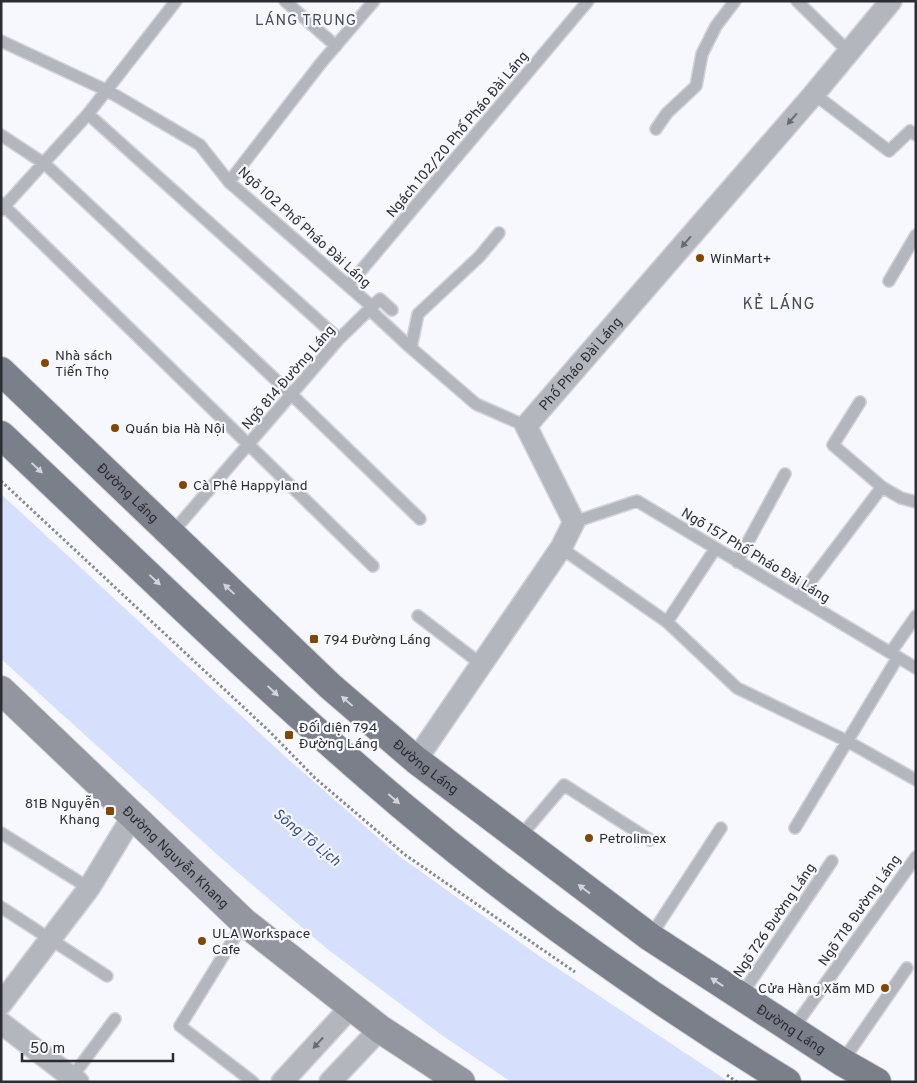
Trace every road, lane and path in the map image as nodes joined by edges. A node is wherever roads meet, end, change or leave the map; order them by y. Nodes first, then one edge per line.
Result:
1 (176, 1) edge
2 (285, 1) edge
3 (374, 1) edge
4 (588, 1) edge
5 (735, 1) edge
6 (797, 1) edge
7 (891, 1) edge
8 (1, 40) edge
9 (336, 46) junction
10 (849, 52) junction
11 (108, 90) junction
12 (814, 94) junction
13 (88, 114) junction
14 (656, 129) dead end
15 (1, 135) edge
16 (916, 135) edge
17 (45, 164) junction
18 (229, 182) junction
19 (2, 206) edge
20 (499, 233) dead end
21 (916, 235) edge
22 (889, 282) dead end
23 (348, 286) junction
24 (370, 310) junction
25 (392, 310) dead end
26 (338, 339) junction
27 (411, 348) junction
28 (1, 370) edge
29 (292, 394) junction
30 (860, 402) dead end
31 (526, 426) junction
32 (1, 435) edge
33 (249, 444) junction
34 (785, 474) dead end
35 (882, 487) junction
36 (916, 502) edge
37 (420, 519) dead end
38 (574, 522) junction
39 (171, 534) junction
40 (560, 548) junction
41 (715, 549) junction
42 (737, 562) junction
43 (373, 566) dead end
44 (798, 598) junction
45 (418, 616) dead end
46 (916, 616) edge
47 (666, 622) junction
48 (894, 655) junction
49 (481, 664) junction
50 (916, 668) edge
51 (1, 690) edge
52 (847, 741) junction
53 (416, 760) junction
54 (916, 780) edge
55 (134, 814) junction
56 (720, 828) dead end
57 (795, 828) dead end
58 (1, 832) edge
59 (518, 838) junction
60 (650, 840) dead end
61 (916, 857) edge
62 (832, 861) dead end
63 (89, 888) junction
64 (1, 907) edge
65 (244, 922) junction
66 (650, 937) junction
67 (50, 940) junction
68 (906, 968) dead end
69 (107, 976) dead end
70 (740, 997) junction
71 (1, 1004) edge
72 (351, 1007) junction
73 (115, 1019) dead end
74 (1, 1023) edge
75 (380, 1029) junction
76 (792, 1030) junction
77 (860, 1075) edge
78 (75, 1080) edge
79 (253, 1082) edge
80 (282, 1082) edge
81 (330, 1082) edge
82 (461, 1082) edge
83 (787, 1082) edge

1 - 11 lane
2 - 9 lane
3 - 9 lane
4 - 23 lane, Ngách 102/20 Phố Pháo Đài Láng
5 - 14 lane
6 - 10 lane
7 - 10 street, Phố Pháo Đài Láng
8 - 11 lane, Ngõ 102 Phố Pháo Đài Láng
9 - 18 lane
10 - 12 street, Phố Pháo Đài Láng
11 - 13 lane
11 - 18 lane, Ngõ 102 Phố Pháo Đài Láng
12 - 16 lane
12 -> 31 street, Phố Pháo Đài Láng
13 - 17 lane
13 - 26 lane
15 - 17 lane
17 - 19 lane
17 - 29 lane
18 - 23 lane, Ngõ 102 Phố Pháo Đài Láng
19 - 33 lane
20 - 27 lane
21 - 22 lane
23 - 24 lane, Ngõ 102 Phố Pháo Đài Láng
24 - 25 lane
24 - 26 lane, Ngõ 814 Đường Láng
24 - 27 lane, Ngõ 102 Phố Pháo Đài Láng
26 - 29 lane, Ngõ 814 Đường Láng
27 - 31 lane, Ngõ 102 Phố Pháo Đài Láng
28 - 39 main road, Đường Láng
29 - 33 lane, Ngõ 814 Đường Láng
29 - 37 lane
30 - 35 lane
31 - 38 street
32 -> 83 main road
33 - 39 lane, Ngõ 814 Đường Láng
33 - 43 lane
34 - 42 lane
35 - 36 lane
35 - 44 lane
38 - 40 street
38 - 41 lane, Ngõ 157 Phố Pháo Đài Láng
53 -> 39 main road, Đường Láng
40 - 47 lane
40 - 49 street
41 - 42 lane, Ngõ 157 Phố Pháo Đài Láng
41 - 47 lane
42 - 44 lane, Ngõ 157 Phố Pháo Đài Láng
44 - 48 lane, Ngõ 157 Phố Pháo Đài Láng
45 - 49 lane
46 - 48 lane
47 - 52 lane
48 - 50 lane, Ngõ 157 Phố Pháo Đài Láng
48 - 52 lane
49 - 53 street
51 - 55 main road, Đường Nguyễn Khang
52 - 54 lane
52 - 57 lane
53 - 59 main road, Đường Láng
55 - 63 street
55 - 65 main road, Đường Nguyễn Khang
56 - 66 lane
58 - 63 lane
59 - 60 lane
66 -> 59 main road, Đường Láng
61 - 76 lane, Ngõ 718 Đường Láng
62 - 70 lane, Ngõ 726 Đường Láng
63 - 67 street
64 - 67 lane
65 - 72 main road, Đường Nguyễn Khang
65 - 79 lane
70 -> 66 main road, Đường Láng
67 - 69 lane
67 - 71 street
68 - 77 lane
70 - 76 main road, Đường Láng
72 - 75 main road, Đường Nguyễn Khang
72 -> 80 street
73 - 78 lane
74 - 78 street
75 - 81 street
75 - 82 main road, Đường Nguyễn Khang
76 - 77 main road, Đường Láng

